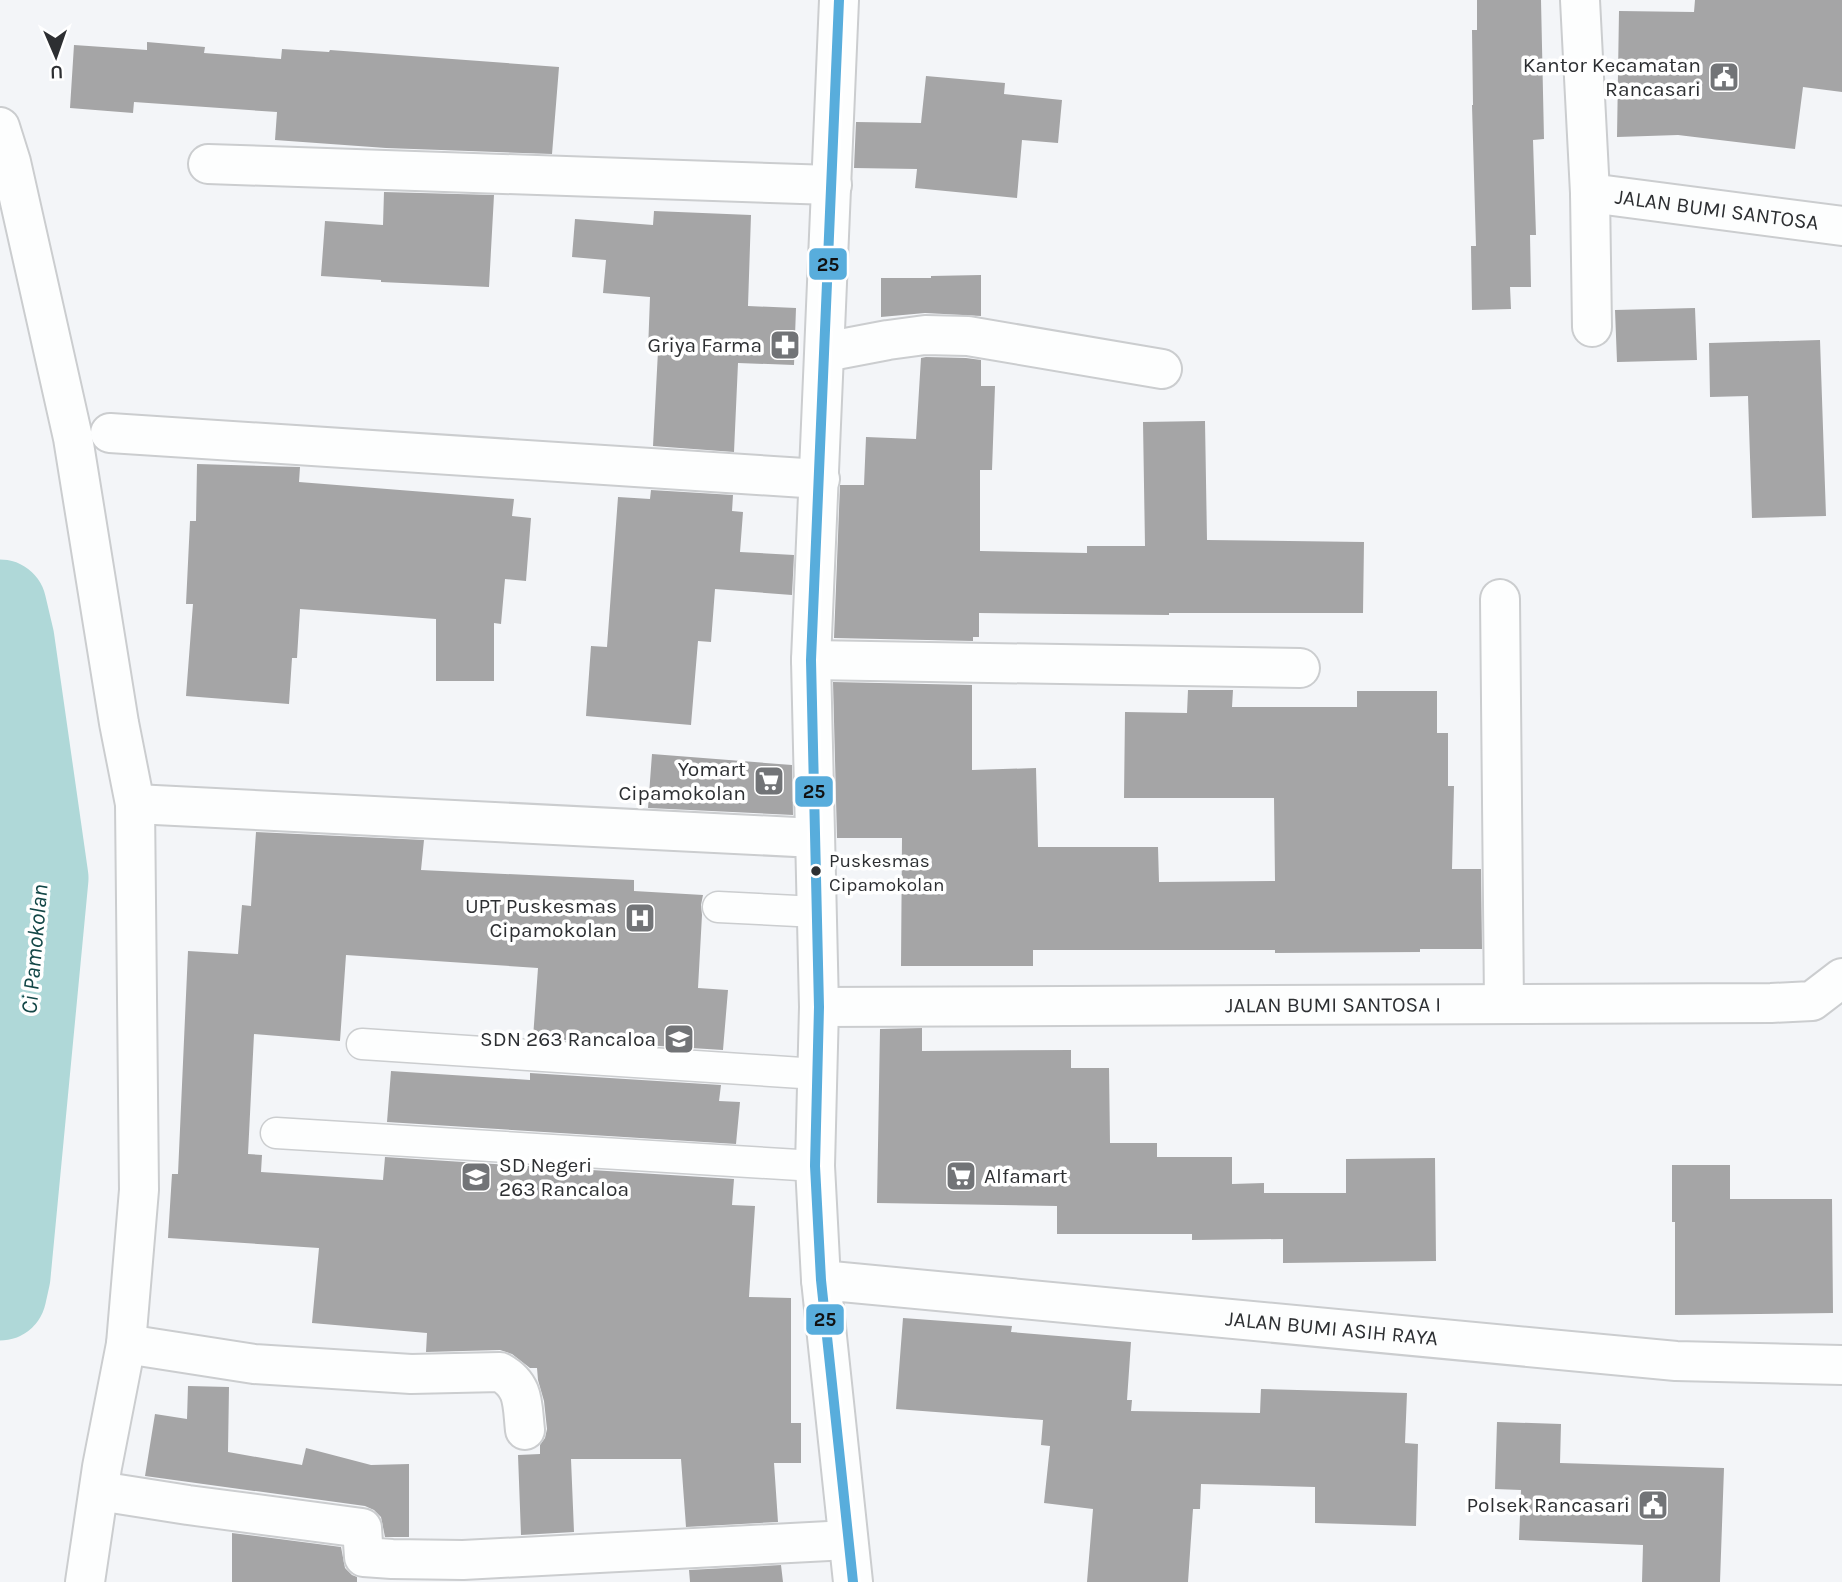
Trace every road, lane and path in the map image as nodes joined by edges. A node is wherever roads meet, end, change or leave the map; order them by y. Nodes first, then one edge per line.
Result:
1 (839, 0) edge
2 (1580, 0) edge
3 (0, 127) edge
4 (208, 164) dead end
5 (832, 185) junction
6 (1590, 193) junction
7 (1842, 226) edge
8 (1592, 327) dead end
9 (825, 352) junction
10 (1162, 369) dead end
11 (110, 433) dead end
12 (820, 479) junction
13 (1500, 599) dead end
14 (811, 660) junction
15 (1300, 668) dead end
16 (135, 804) junction
17 (814, 838) junction
18 (718, 906) dead end
19 (817, 912) junction
20 (1842, 978) edge
21 (1504, 1004) junction
22 (819, 1007) junction
23 (362, 1044) dead end
24 (817, 1074) junction
25 (276, 1133) dead end
26 (815, 1166) junction
27 (821, 1280) junction
28 (126, 1344) junction
29 (1842, 1365) edge
30 (525, 1430) dead end
31 (99, 1491) junction
32 (848, 1540) junction
33 (85, 1582) edge
34 (853, 1582) edge

1 - 5 street
2 - 6 street
3 - 16 street
4 - 5 street
5 - 9 street
6 - 7 street, JALAN BUMI SANTOSA
6 - 8 street
9 - 10 street
9 - 12 street
11 - 12 street
12 - 14 street
13 - 21 street
14 - 15 street
14 - 17 street
16 - 17 street
16 - 28 street
17 - 19 street
18 - 19 lane
19 - 22 street
20 - 21 street, JALAN BUMI SANTOSA I
21 - 22 street, JALAN BUMI SANTOSA I
22 - 24 street
23 - 24 lane
24 - 26 street
25 - 26 lane
26 - 27 street
27 - 29 street, JALAN BUMI ASIH RAYA
27 - 32 street
28 - 30 street
28 - 31 street
31 - 32 street
31 - 33 street
32 - 34 street

